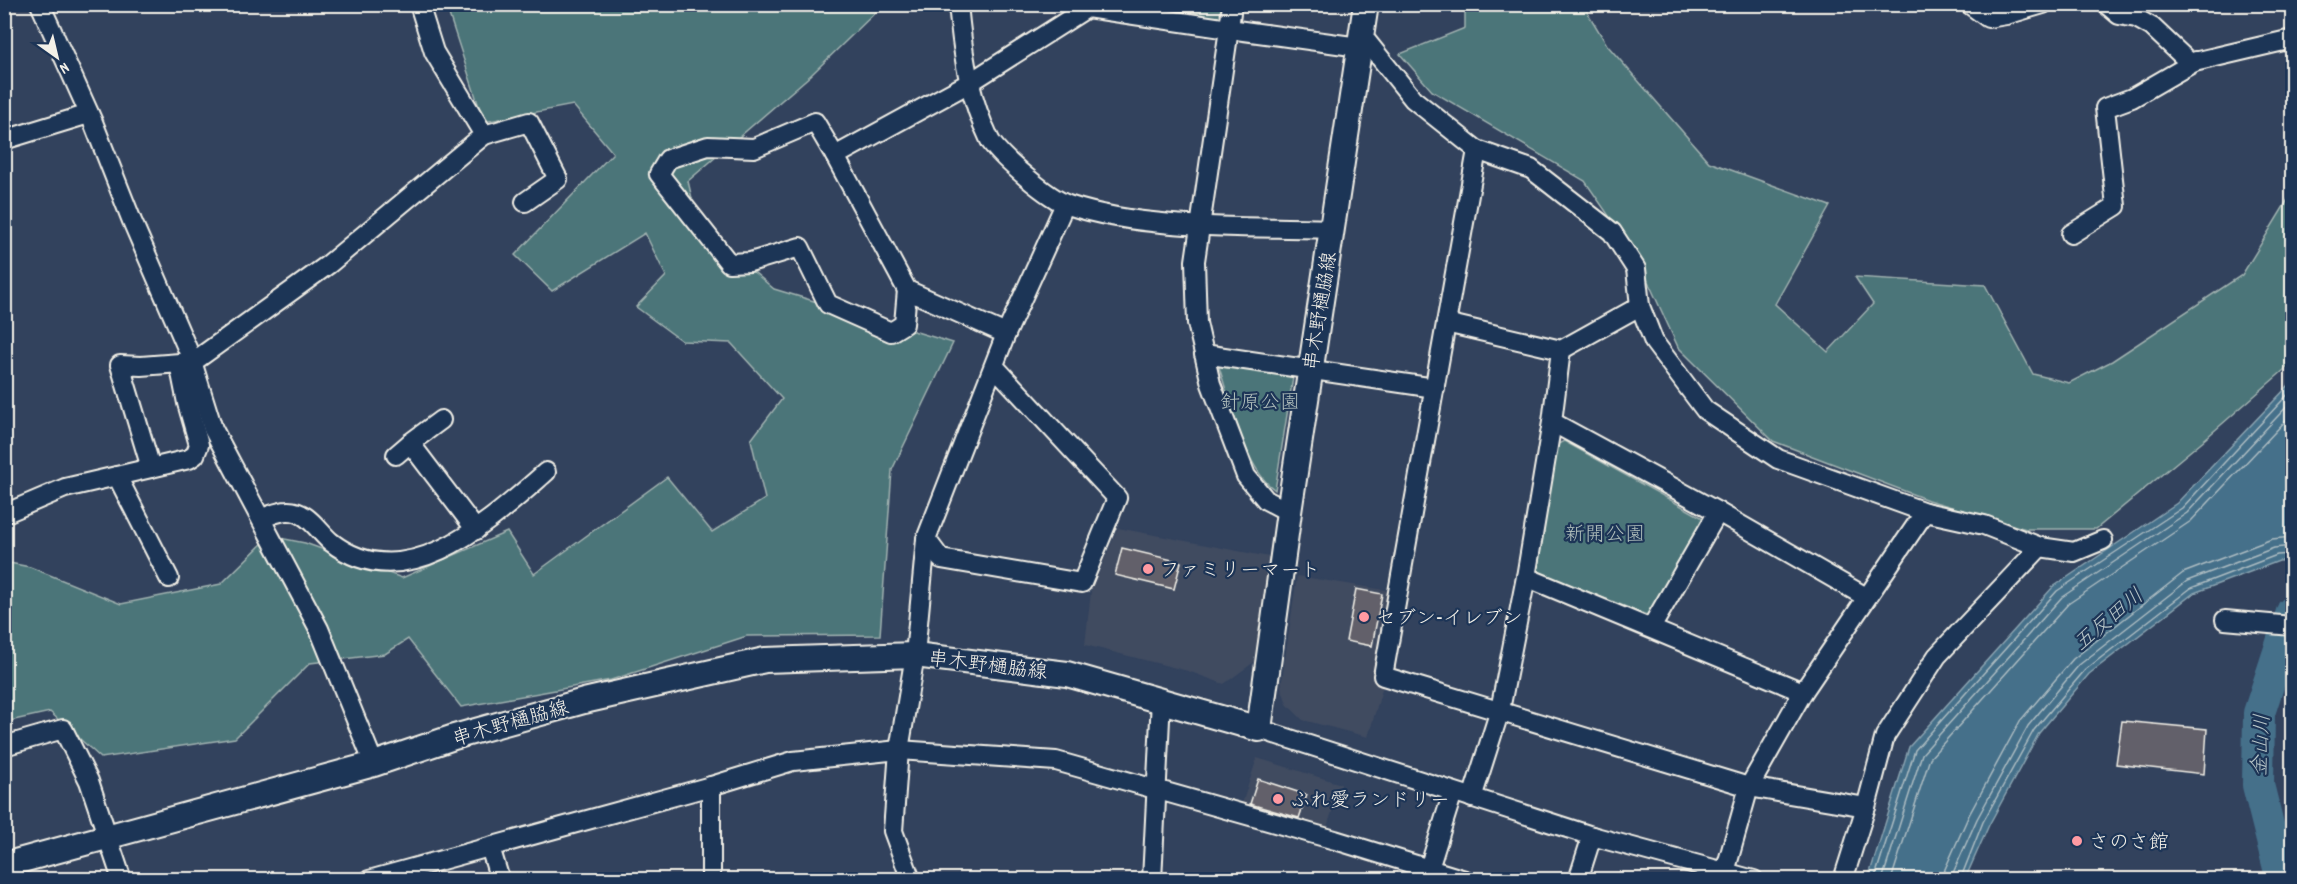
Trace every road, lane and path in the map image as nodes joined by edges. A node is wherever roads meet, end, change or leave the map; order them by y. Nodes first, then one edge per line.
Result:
1 (40, 4) edge
2 (419, 4) edge
3 (958, 4) edge
4 (1232, 4) edge
5 (1366, 4) edge
6 (1969, 4) edge
7 (2043, 4) edge
8 (2106, 4) edge
9 (1087, 6) edge
10 (1229, 29) junction
11 (2292, 39) edge
12 (1360, 41) junction
13 (2196, 61) junction
14 (969, 83) junction
15 (89, 114) junction
16 (484, 135) junction
17 (4, 140) edge
18 (1477, 150) junction
19 (835, 156) junction
20 (525, 202) dead end
21 (1065, 204) junction
22 (1201, 225) junction
23 (1332, 229) junction
24 (2071, 234) dead end
25 (907, 290) junction
26 (1640, 306) junction
27 (1446, 322) junction
28 (1006, 334) junction
29 (1561, 350) junction
30 (1204, 354) junction
31 (186, 362) junction
32 (994, 366) junction
33 (1310, 370) junction
34 (1435, 388) junction
35 (441, 420) dead end
36 (1552, 422) junction
37 (150, 468) junction
38 (546, 472) dead end
39 (117, 476) junction
40 (1289, 512) junction
41 (1718, 512) junction
42 (1925, 512) junction
43 (4, 514) edge
44 (261, 518) junction
45 (476, 530) junction
46 (927, 539) junction
47 (2103, 540) dead end
48 (2040, 547) junction
49 (1526, 577) junction
50 (169, 578) dead end
51 (1866, 597) junction
52 (2225, 620) dead end
53 (2292, 626) edge
54 (1650, 628) junction
55 (915, 655) junction
56 (1803, 692) junction
57 (1161, 699) junction
58 (1500, 710) junction
59 (1259, 729) junction
60 (4, 746) edge
61 (899, 750) junction
62 (374, 764) junction
63 (711, 786) junction
64 (1749, 787) junction
65 (1156, 790) junction
66 (1453, 792) junction
67 (1472, 798) junction
68 (1866, 807) junction
69 (108, 835) junction
70 (1592, 836) junction
71 (490, 847) junction
72 (4, 865) edge
73 (1725, 872) junction
74 (1427, 874) edge
75 (122, 879) edge
76 (369, 879) edge
77 (500, 879) edge
78 (711, 879) edge
79 (911, 879) edge
80 (1152, 879) edge
81 (1465, 879) edge
82 (1578, 879) edge
83 (1754, 879) edge
84 (1843, 879) edge

1 - 15 street
2 - 16 street
3 - 14 street
4 - 10 street
5 - 12 main road, 串木野樋脇線
6 - 7 street
8 - 13 street
9 - 10 street
9 - 14 street
10 - 12 street
10 - 22 street
11 - 13 street
12 - 18 street
12 - 23 main road, 串木野樋脇線
13 - 24 street
14 - 19 street
14 - 21 street
15 - 17 street
15 - 31 street
16 - 20 street
16 - 31 street
18 - 26 street
18 - 27 street
19 - 25 street
19 - 25 street
21 - 22 street
21 - 28 street
22 - 23 street
22 - 30 street
23 - 33 main road, 串木野樋脇線
25 - 28 street
26 - 29 street
26 - 42 street
27 - 29 street
27 - 34 street
28 - 32 street
29 - 36 street
30 - 33 street
30 - 40 street
31 - 37 street
31 - 37 street
31 - 44 street
32 - 46 street
32 - 46 street
33 - 34 street
33 - 40 main road, 串木野樋脇線
34 - 58 street
35 - 45 street
36 - 41 street
36 - 49 street
37 - 39 street
38 - 45 street
39 - 43 street
39 - 50 street
40 - 59 main road, 串木野樋脇線
41 - 51 street
41 - 54 street
42 - 48 street
42 - 51 street
44 - 45 street
44 - 62 street
46 - 55 street
47 - 48 street
48 - 68 street
49 - 54 street
49 - 58 street
51 - 56 street
52 - 53 street
54 - 56 street
55 - 57 main road, 串木野樋脇線
55 - 61 street
55 - 62 main road, 串木野樋脇線
56 - 64 street
57 - 59 main road, 串木野樋脇線
57 - 65 street
58 - 64 street
58 - 67 street
59 - 66 street
60 - 69 street
61 - 63 street
61 - 65 street
61 - 79 street
62 - 69 main road, 串木野樋脇線
63 - 71 street
63 - 78 street
64 - 68 street
64 - 73 street
65 - 74 street
65 - 80 street
66 - 67 street
66 - 74 street
67 - 70 street
68 - 84 street
69 - 72 main road, 串木野樋脇線
69 - 75 street
70 - 73 street
70 - 82 street
71 - 76 street
71 - 77 street
73 - 83 street
74 - 81 street

